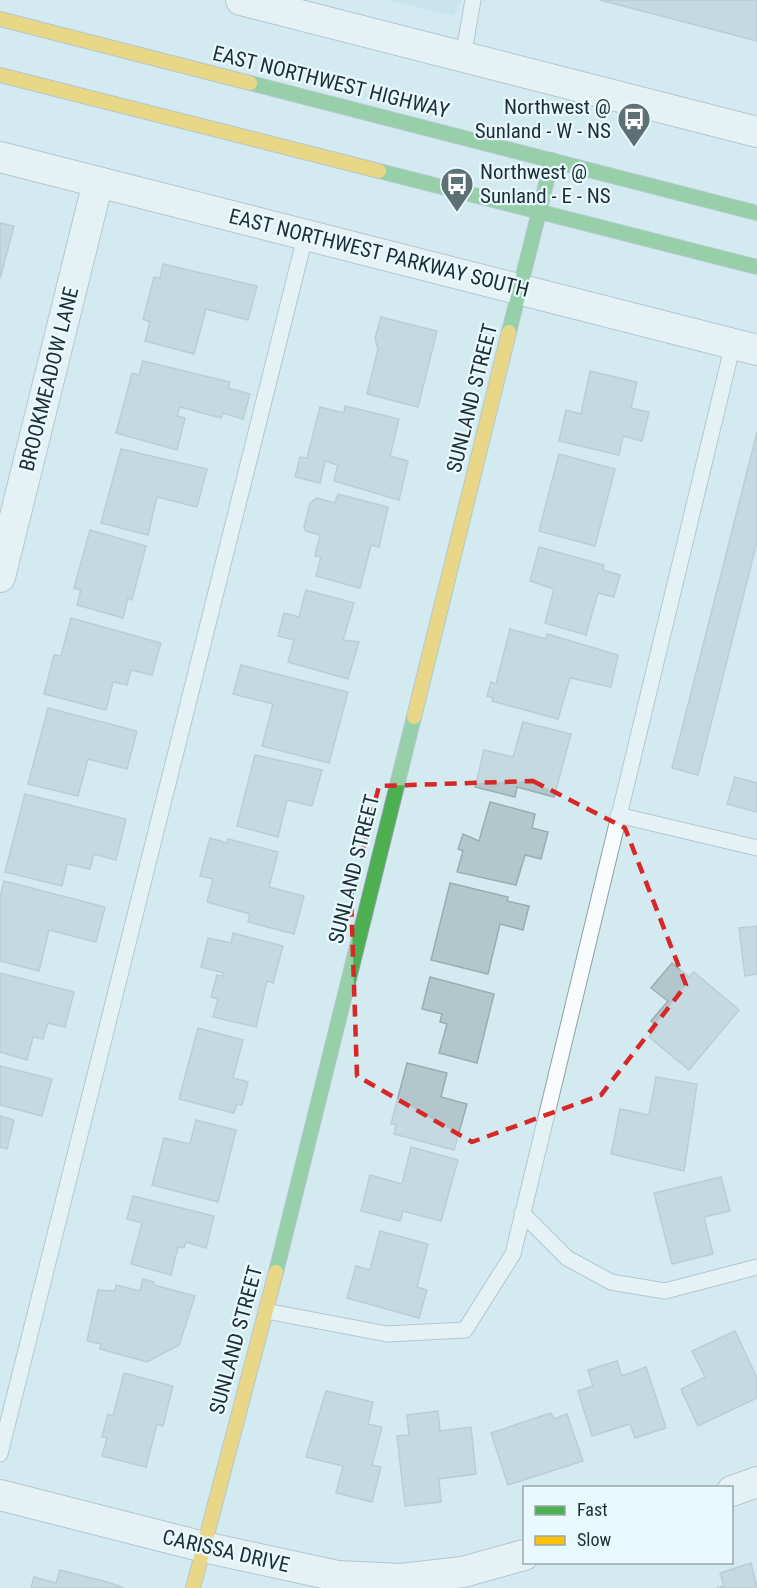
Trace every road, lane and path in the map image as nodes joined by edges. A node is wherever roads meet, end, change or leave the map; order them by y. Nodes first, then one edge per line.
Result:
1 (241, 0) edge
2 (473, 0) edge
3 (0, 19) edge
4 (463, 57) junction
5 (0, 75) edge
6 (757, 132) edge
7 (0, 157) edge
8 (552, 160) junction
9 (98, 182) junction
10 (540, 211) junction
11 (757, 213) edge
12 (306, 233) junction
13 (757, 267) edge
14 (520, 289) junction
15 (745, 347) edge
16 (0, 577) edge
17 (618, 815) junction
18 (757, 848) edge
19 (522, 1213) junction
20 (757, 1267) edge
21 (266, 1311) junction
22 (0, 1454) edge
23 (757, 1482) edge
24 (733, 1491) edge
25 (0, 1495) edge
26 (204, 1547) junction
27 (523, 1556) edge
28 (194, 1588) edge

1 - 4 street
2 - 4 lane
3 - 8 main road, EAST NORTHWEST HIGHWAY
4 - 6 street
5 - 10 main road
7 - 9 street, EAST NORTHWEST PARKWAY SOUTH
8 - 10 main road, SUNLAND STREET
8 - 11 main road, EAST NORTHWEST HIGHWAY
9 - 12 street, EAST NORTHWEST PARKWAY SOUTH
9 - 16 street, BROOKMEADOW LANE
10 - 13 main road
10 - 14 main road, SUNLAND STREET
12 - 14 street, EAST NORTHWEST PARKWAY SOUTH
12 - 22 lane
14 - 15 street, EAST NORTHWEST PARKWAY SOUTH
14 - 21 main road, SUNLAND STREET
15 - 17 lane
17 - 18 lane
17 - 19 lane
19 - 20 lane
19 - 21 lane
21 - 26 main road, SUNLAND STREET
23 - 24 street
25 - 26 street, CARISSA DRIVE
26 - 27 street, CARISSA DRIVE
26 - 28 main road, SUNLAND STREET

